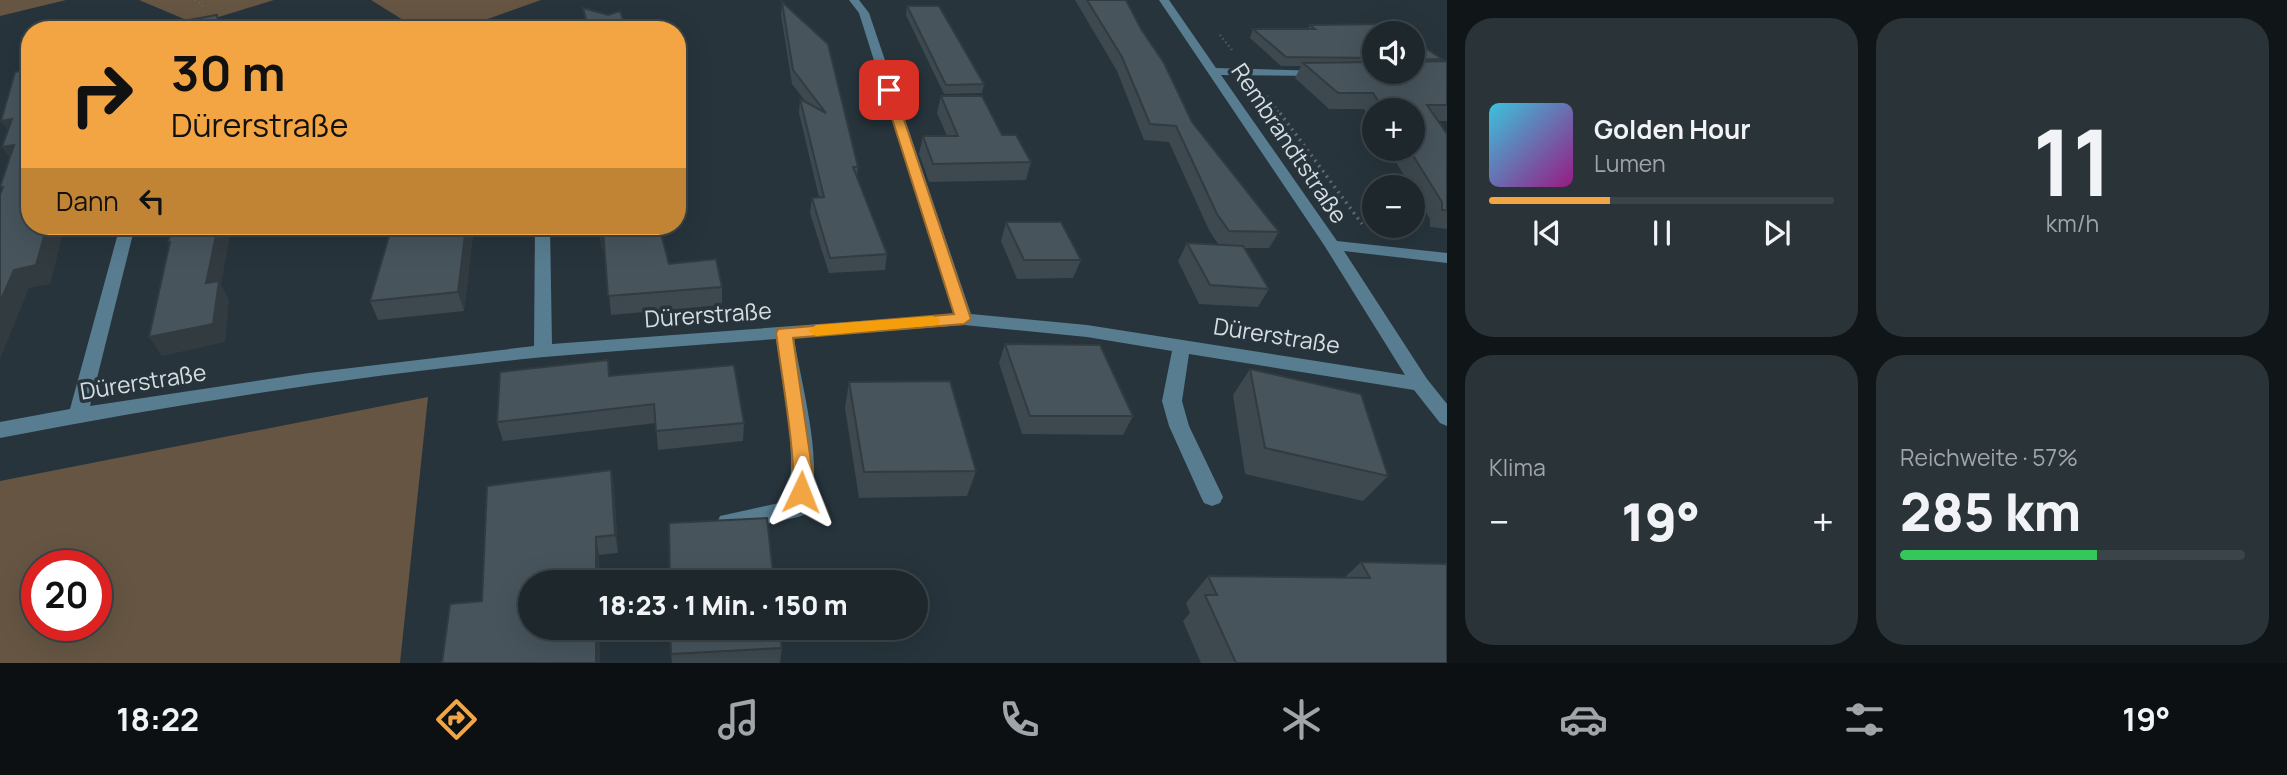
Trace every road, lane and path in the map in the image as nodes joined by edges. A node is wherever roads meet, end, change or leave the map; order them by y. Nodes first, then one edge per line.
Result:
1 (195, 0) edge
2 (853, 0) edge
3 (1164, 0) edge
4 (204, 7) dead end
5 (1217, 31) dead end
6 (1214, 71) junction
7 (1249, 72) junction
8 (1328, 73) edge
9 (125, 235) edge
10 (542, 235) edge
11 (1332, 245) junction
12 (1381, 250) junction
13 (1447, 258) edge
14 (964, 319) junction
15 (784, 333) junction
16 (1182, 345) junction
17 (543, 351) junction
18 (1420, 383) junction
19 (78, 415) junction
20 (1447, 418) edge
21 (0, 430) edge
22 (1212, 497) dead end
23 (705, 526) edge

1 - 4 path
2 - 14 street
3 - 6 street, Rembrandtstraße
5 - 7 path
6 - 7 street
6 - 11 street, Rembrandtstraße
7 - 8 street
7 - 12 path
9 - 19 street
10 - 17 street
11 - 12 street
11 - 18 street, Rembrandtstraße
12 - 13 street
14 - 15 street, Dürerstraße
14 - 16 street, Dürerstraße
15 - 17 street, Dürerstraße
15 - 23 street
16 - 18 street, Dürerstraße
16 - 22 street
17 - 19 street, Dürerstraße
18 - 20 street, Rembrandtstraße
19 - 21 street, Dürerstraße

